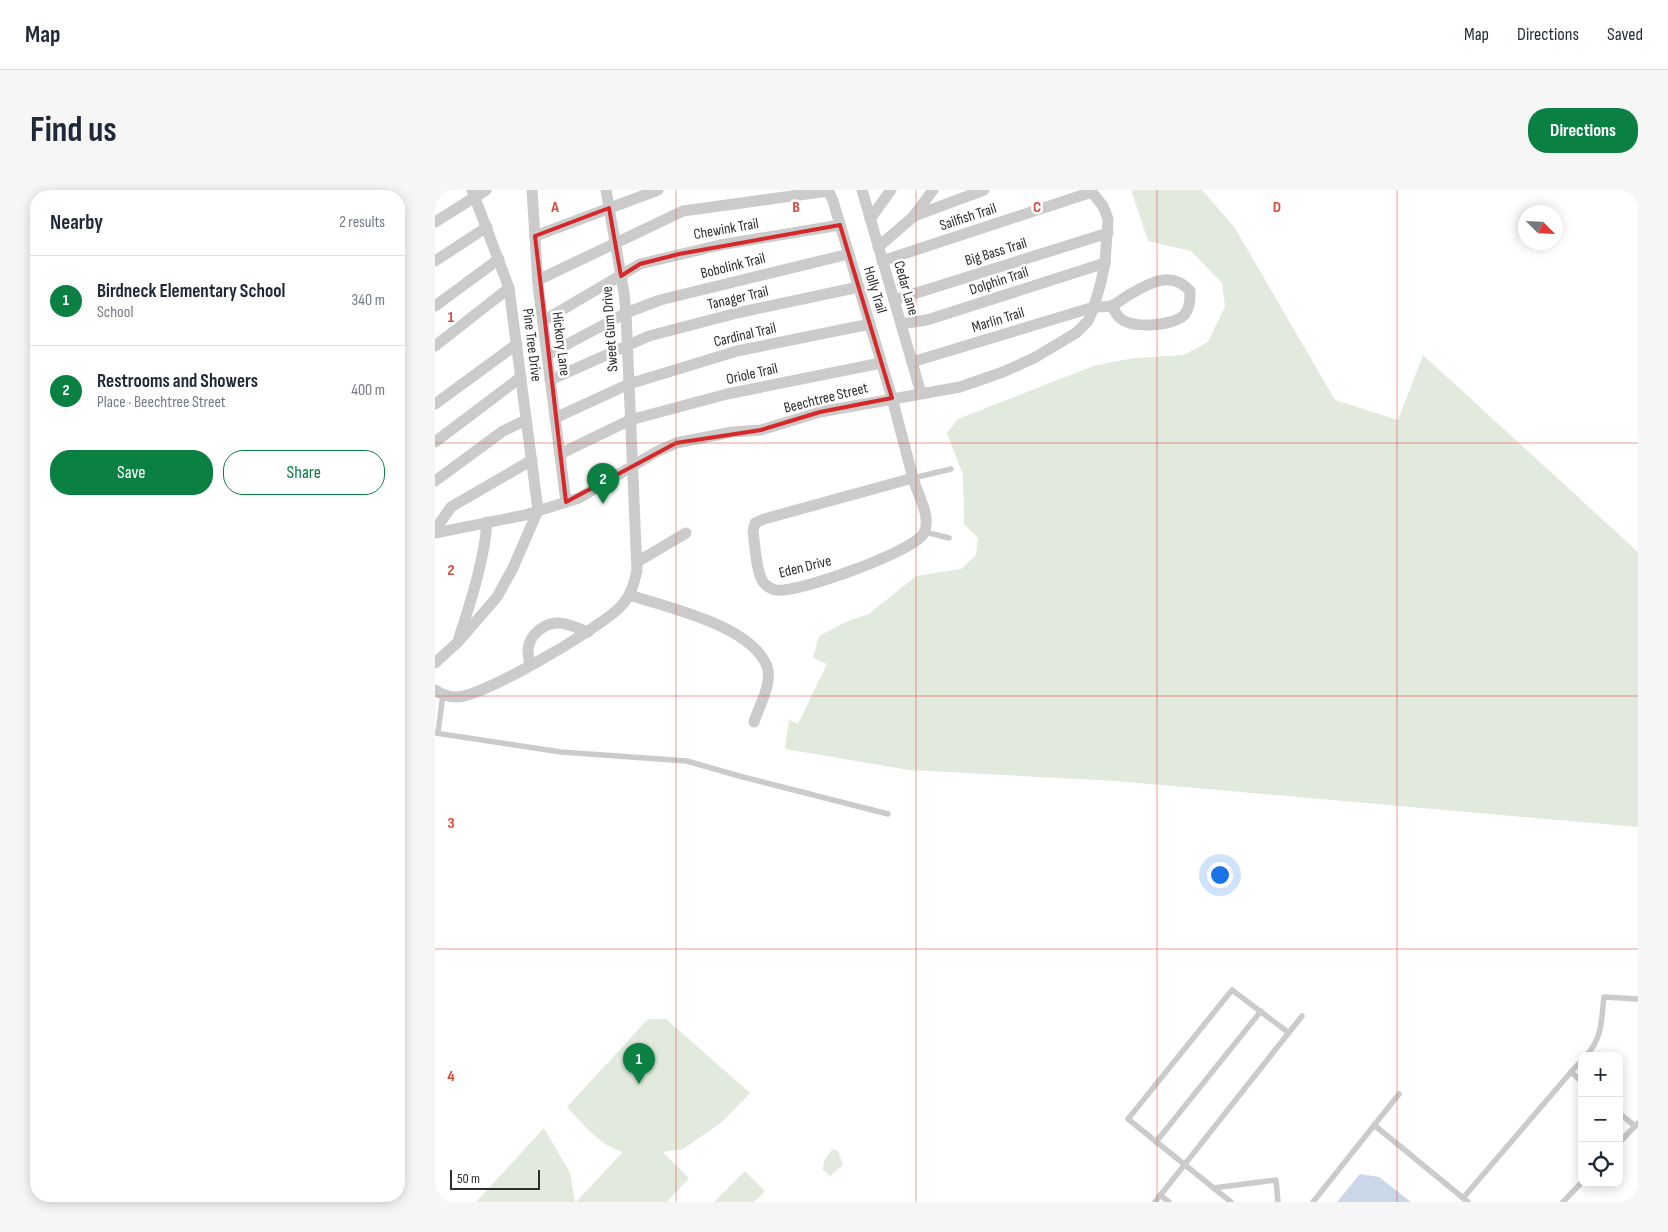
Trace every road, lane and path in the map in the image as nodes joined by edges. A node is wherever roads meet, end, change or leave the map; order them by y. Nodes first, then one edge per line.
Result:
1 (486, 190) edge
2 (606, 190) edge
3 (658, 190) edge
4 (862, 190) edge
5 (891, 190) edge
6 (933, 190) edge
7 (984, 190) edge
8 (535, 191) edge
9 (828, 191) edge
10 (1091, 191) edge
11 (474, 194) edge
12 (609, 208) junction
13 (913, 217) junction
14 (870, 219) junction
15 (435, 222) edge
16 (840, 225) junction
17 (487, 227) junction
18 (1108, 233) junction
19 (535, 236) junction
20 (615, 243) junction
21 (878, 247) junction
22 (849, 254) junction
23 (499, 259) junction
24 (435, 261) edge
25 (882, 261) junction
26 (1105, 263) junction
27 (621, 276) junction
28 (538, 280) junction
29 (859, 287) junction
30 (509, 288) junction
31 (894, 300) junction
32 (435, 306) edge
33 (1112, 306) junction
34 (1094, 307) junction
35 (625, 313) junction
36 (543, 321) junction
37 (870, 324) junction
38 (901, 324) junction
39 (517, 344) junction
40 (435, 346) edge
41 (627, 346) junction
42 (547, 355) junction
43 (911, 362) junction
44 (881, 363) junction
45 (521, 378) junction
46 (550, 380) junction
47 (629, 384) junction
48 (921, 394) junction
49 (892, 398) junction
50 (435, 404) edge
51 (555, 418) junction
52 (526, 420) junction
53 (630, 420) junction
54 (435, 442) edge
55 (560, 454) junction
56 (531, 460) junction
57 (633, 467) junction
58 (951, 469) dead end
59 (913, 478) junction
60 (435, 481) edge
61 (566, 502) junction
62 (538, 510) junction
63 (487, 522) junction
64 (435, 531) edge
65 (925, 532) junction
66 (686, 533) dead end
67 (949, 538) dead end
68 (637, 562) junction
69 (630, 595) junction
70 (588, 632) junction
71 (457, 642) junction
72 (435, 664) edge
73 (530, 665) junction
74 (439, 692) edge
75 (754, 722) dead end
76 (436, 733) edge
77 (888, 814) dead end
78 (1638, 999) edge
79 (1261, 1012) junction
80 (1303, 1016) dead end
81 (1289, 1032) junction
82 (1590, 1052) edge
83 (1578, 1064) edge
84 (1571, 1072) junction
85 (1578, 1078) edge
86 (1399, 1094) dead end
87 (1623, 1116) edge
88 (1374, 1125) junction
89 (1637, 1125) edge
90 (1156, 1142) junction
91 (1620, 1142) edge
92 (1185, 1165) junction
93 (1578, 1186) edge
94 (1213, 1188) junction
95 (1160, 1195) junction
96 (1465, 1200) edge
97 (1155, 1202) edge
98 (1169, 1202) edge
99 (1231, 1202) edge
100 (1277, 1202) edge
101 (1313, 1202) edge
102 (1563, 1202) edge

1 - 11 street
2 - 12 street, Sweet Gum Drive
3 - 12 street
4 - 14 street, Cedar Lane
5 - 14 street
6 - 13 street
7 - 13 street
8 - 19 street, Hickory Lane
9 - 16 street, Holly Trail
9 - 20 street
10 - 18 street, Beechtree Street
10 - 25 street, Sailfish Trail
11 - 15 street
11 - 17 street, Pine Tree Drive
12 - 19 street
12 - 20 street, Sweet Gum Drive
13 - 21 street
14 - 21 street, Cedar Lane
16 - 22 street, Holly Trail
16 - 27 street, Chewink Trail
17 - 23 street, Pine Tree Drive
17 - 24 street
18 - 26 street, Beechtree Street
18 - 31 street, Big Bass Trail
19 - 28 street, Hickory Lane
20 - 27 street, Sweet Gum Drive
20 - 28 street
21 - 25 street, Cedar Lane
22 - 29 street, Holly Trail
22 - 35 street, Bobolink Trail
23 - 30 street, Pine Tree Drive
23 - 32 street
25 - 31 street, Cedar Lane
26 - 34 street, Beechtree Street
26 - 38 street, Dolphin Trail
27 - 35 street, Sweet Gum Drive
27 - 36 street, Chewink Trail
28 - 36 street, Hickory Lane
29 - 37 street, Holly Trail
29 - 41 street, Tanager Trail
30 - 39 street, Pine Tree Drive
30 - 40 street
31 - 38 street, Cedar Lane
33 - 33 street
33 - 34 street, Marlin Trail
34 - 43 street, Marlin Trail
34 - 48 street, Beechtree Street
35 - 41 street, Sweet Gum Drive
35 - 42 street, Bobolink Trail
36 - 42 street, Hickory Lane
37 - 44 street, Holly Trail
37 - 47 street, Cardinal Trail
38 - 43 street, Cedar Lane
39 - 45 street, Pine Tree Drive
39 - 50 street
41 - 46 street, Tanager Trail
41 - 47 street, Sweet Gum Drive
42 - 46 street, Hickory Lane
43 - 48 street, Cedar Lane
44 - 49 street, Holly Trail
44 - 53 street, Oriole Trail
45 - 52 street, Pine Tree Drive
45 - 54 street
46 - 51 street, Hickory Lane
47 - 51 street, Cardinal Trail
47 - 53 street, Sweet Gum Drive
48 - 49 street, Beechtree Street
49 - 57 street, Beechtree Street
49 - 59 street
51 - 55 street, Hickory Lane
52 - 56 street, Pine Tree Drive
52 - 60 street
53 - 55 street, Oriole Trail
53 - 57 street, Sweet Gum Drive
55 - 61 street, Hickory Lane
56 - 62 street, Pine Tree Drive
56 - 64 street
57 - 61 street, Beechtree Street
57 - 68 street, Sweet Gum Drive
58 - 59 lane
59 - 65 street
59 - 65 street, Eden Drive
61 - 62 street, Beechtree Street
62 - 63 street, Beechtree Street
62 - 71 street
63 - 64 street, Beechtree Street
63 - 71 street
65 - 67 lane
66 - 68 street
68 - 69 street, Sweet Gum Drive
69 - 70 street
69 - 75 street
70 - 73 street
70 - 73 street
71 - 72 street
73 - 74 street
74 - 76 lane
76 - 77 lane
78 - 82 lane
79 - 81 lane
79 - 90 lane
79 - 90 lane
80 - 81 lane
81 - 92 lane
83 - 84 lane
84 - 85 lane
84 - 96 lane
86 - 88 lane
87 - 89 lane
88 - 96 lane
88 - 101 lane
89 - 91 lane
90 - 92 lane
92 - 94 lane
92 - 95 lane
93 - 102 lane
94 - 99 lane
94 - 100 lane
95 - 97 lane
95 - 98 lane

